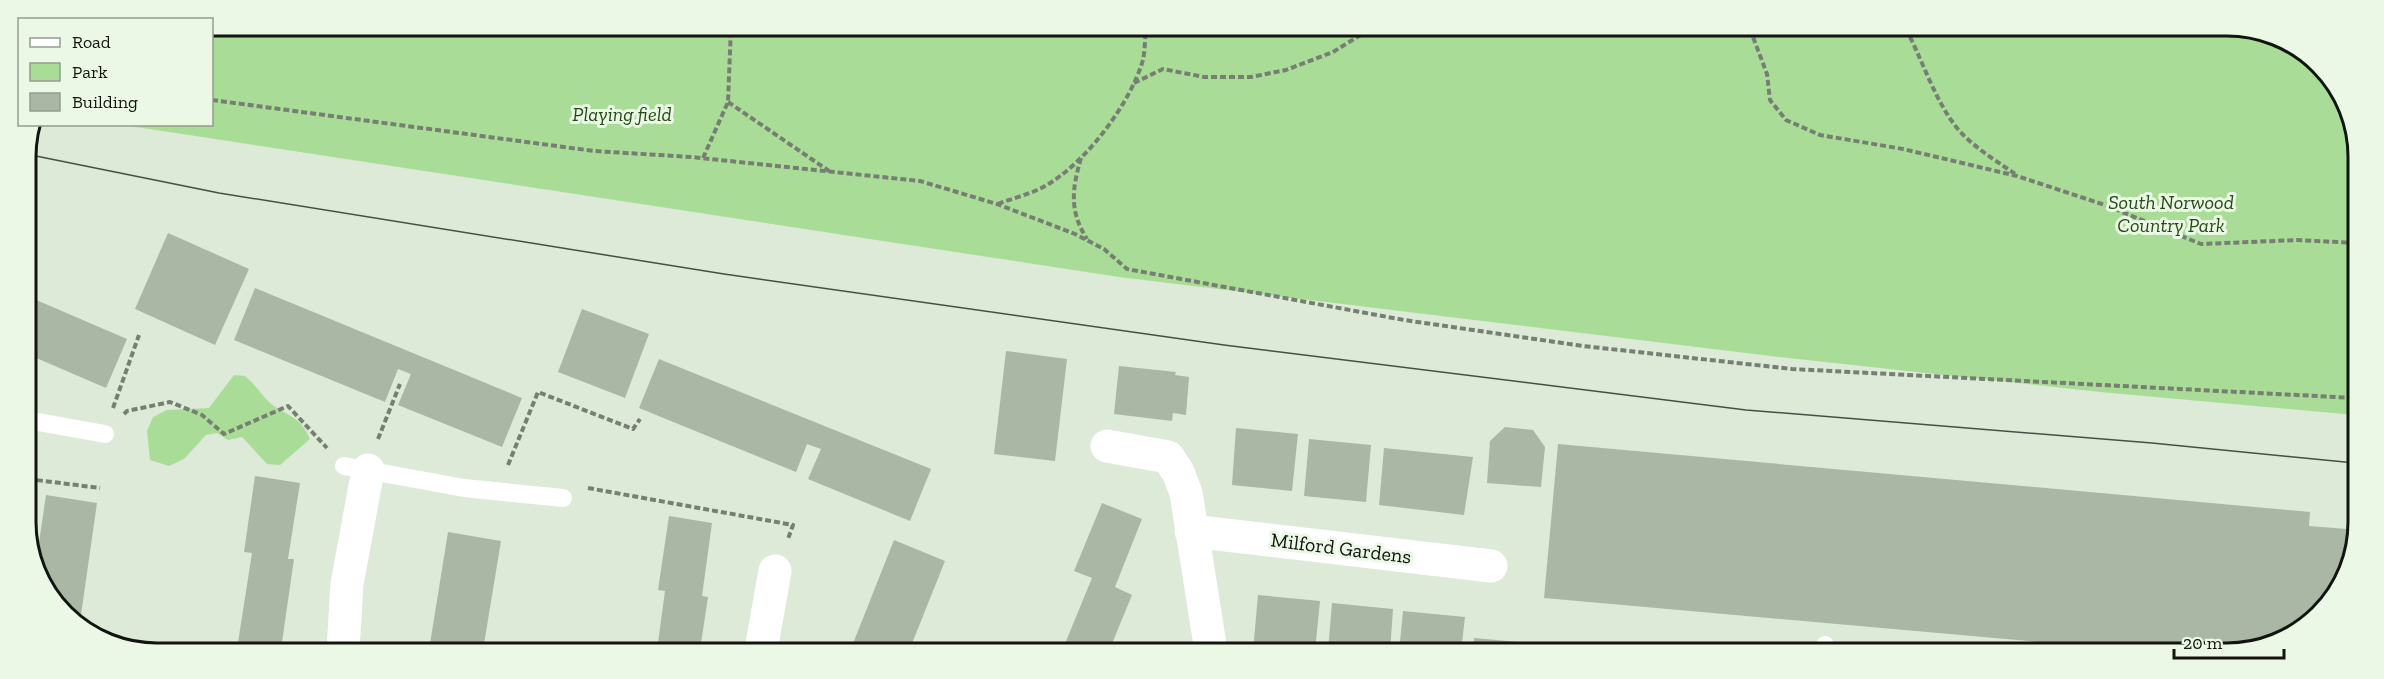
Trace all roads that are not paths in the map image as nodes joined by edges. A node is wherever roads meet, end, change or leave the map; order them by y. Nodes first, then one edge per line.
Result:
1 (36, 422) edge
2 (105, 434) road end
3 (1107, 446) dead end
4 (356, 468) joint
5 (563, 498) road end
6 (1191, 531) junction
7 (1491, 566) dead end
8 (775, 571) road end
9 (343, 643) edge
10 (762, 643) edge
11 (1210, 643) edge

1 - 2 lane
3 - 6 street
4 - 5 lane
4 - 9 street
6 - 7 street, Milford Gardens
6 - 11 street
8 - 10 street

